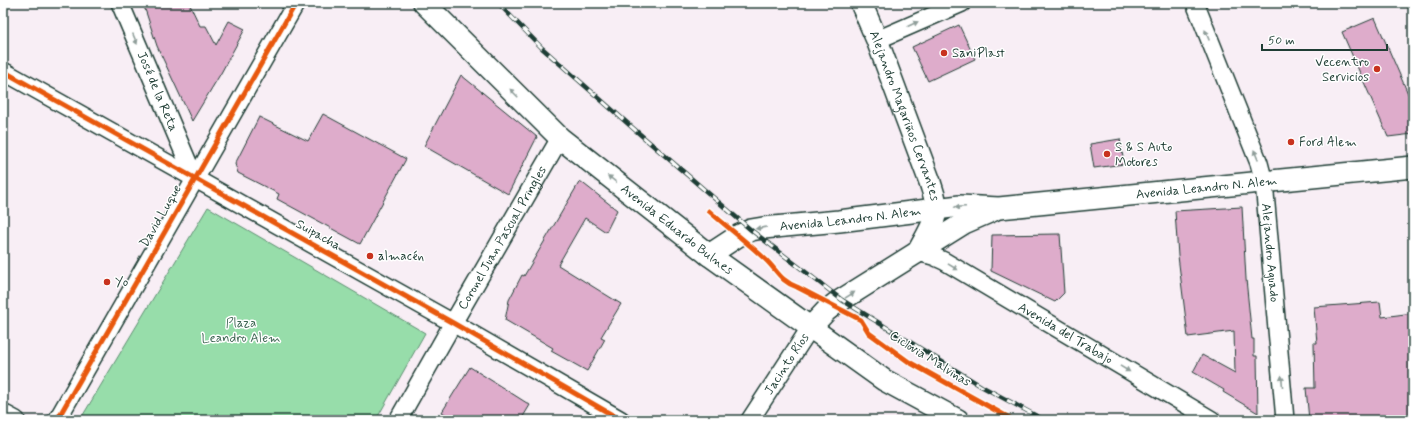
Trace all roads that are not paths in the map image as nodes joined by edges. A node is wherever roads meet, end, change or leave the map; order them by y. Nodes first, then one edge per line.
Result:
1 (120, 3) edge
2 (296, 3) edge
3 (424, 3) edge
4 (861, 3) edge
5 (962, 3) edge
6 (1195, 3) edge
7 (877, 40) junction
8 (3, 71) edge
9 (560, 138) junction
10 (1413, 167) edge
11 (195, 179) junction
12 (1264, 182) junction
13 (999, 208) junction
14 (936, 209) junction
15 (918, 252) junction
16 (709, 255) junction
17 (453, 323) junction
18 (810, 328) junction
19 (3, 413) edge
20 (16, 420) edge
21 (57, 420) edge
22 (398, 420) edge
23 (621, 420) edge
24 (750, 420) edge
25 (958, 420) edge
26 (1212, 420) edge
27 (1285, 420) edge

1 -> 11 street, José de la Reta
2 - 11 street, David Luque
9 -> 3 main road, Avenida Eduardo Bulnes
4 - 7 main road, Alejandro Magariños Cervantes
7 -> 5 street
12 -> 6 street, Alejandro Aguado
7 - 14 main road, Alejandro Magariños Cervantes
8 - 11 street, Suipacha
16 -> 9 main road, Avenida Eduardo Bulnes
9 - 17 street, Coronel Juan Pascual Pringles
10 - 12 main road, Avenida Leandro N. Alem
11 - 17 street, Suipacha
11 - 21 street, David Luque
12 - 13 main road, Avenida Leandro N. Alem
27 -> 12 street, Alejandro Aguado
13 -> 14 main road, Avenida Leandro N. Alem
13 - 15 main road, Avenida Leandro N. Alem
14 - 15 main road, Alejandro Magariños Cervantes
14 -> 16 main road, Avenida Leandro N. Alem
18 -> 15 main road, Avenida Leandro N. Alem
15 -> 26 street, Avenida del Trabajo
16 - 18 main road, Avenida Eduardo Bulnes
17 - 22 street, Coronel Juan Pascual Pringles
17 - 23 street, Suipacha
18 - 24 street, Jacinto Ríos
18 - 25 main road, Avenida Eduardo Bulnes
19 - 20 street

